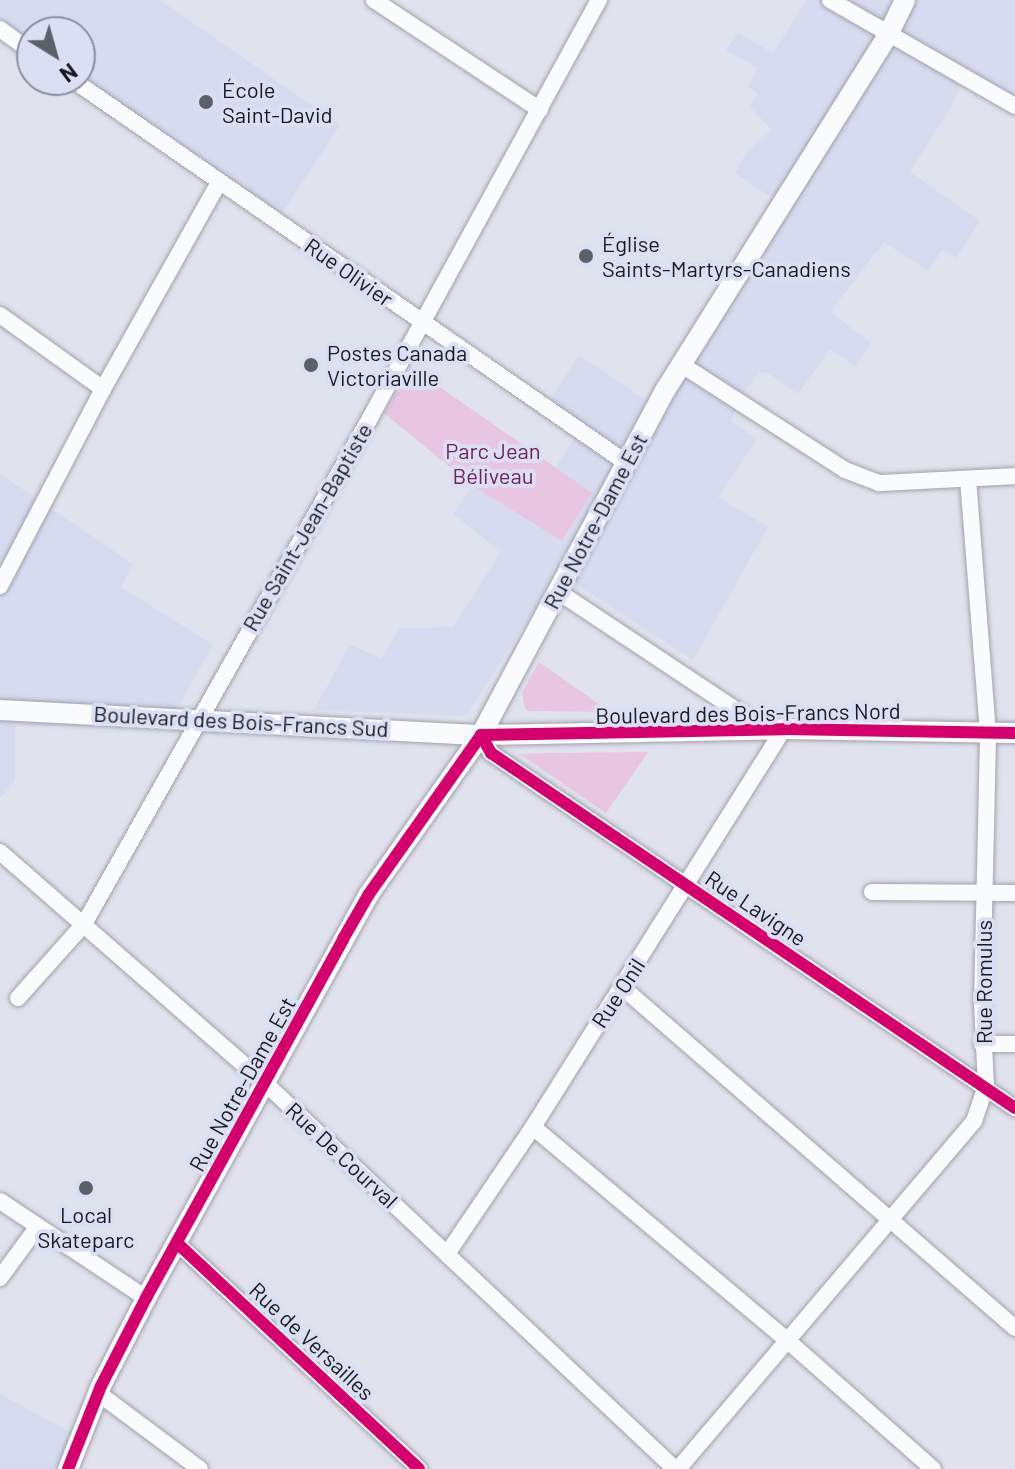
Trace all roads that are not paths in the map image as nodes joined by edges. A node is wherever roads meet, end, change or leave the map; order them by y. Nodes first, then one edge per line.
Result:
1 (374, 0) edge
2 (599, 0) edge
3 (830, 0) edge
4 (905, 0) edge
5 (889, 33) junction
6 (96, 96) edge
7 (1015, 106) edge
8 (540, 110) junction
9 (219, 182) junction
10 (0, 315) edge
11 (421, 322) junction
12 (682, 365) junction
13 (103, 389) junction
14 (625, 462) junction
15 (1015, 476) edge
16 (968, 481) junction
17 (0, 586) edge
18 (557, 591) junction
19 (0, 710) edge
20 (199, 718) junction
21 (746, 729) junction
22 (784, 729) junction
23 (988, 733) junction
24 (1015, 733) edge
25 (481, 735) junction
26 (0, 852) edge
27 (687, 886) junction
28 (872, 892) dead end
29 (985, 892) junction
30 (1015, 893) edge
31 (84, 924) junction
32 (622, 987) junction
33 (18, 998) dead end
34 (982, 1044) junction
35 (1015, 1044) edge
36 (265, 1083) junction
37 (986, 1087) junction
38 (1015, 1108) edge
39 (533, 1127) junction
40 (0, 1201) edge
41 (890, 1220) junction
42 (38, 1226) junction
43 (177, 1243) junction
44 (447, 1254) junction
45 (0, 1278) edge
46 (146, 1298) junction
47 (1015, 1328) edge
48 (788, 1341) junction
49 (98, 1393) junction
50 (68, 1469) edge
51 (200, 1469) edge
52 (419, 1469) edge
53 (676, 1469) edge
54 (933, 1469) edge

1 - 8 street
2 - 8 street, Rue Saint-Jean-Baptiste
3 - 5 street
4 - 5 street, Rue Notre-Dame Est
5 - 7 street
5 - 12 street, Rue Notre-Dame Est
6 - 9 street, Rue Olivier
8 - 11 street, Rue Saint-Jean-Baptiste
9 - 11 street, Rue Olivier
9 - 13 street
10 - 13 street
11 - 14 street, Rue Olivier
11 - 20 street, Rue Saint-Jean-Baptiste
12 - 14 street, Rue Notre-Dame Est
12 - 16 street
13 - 17 street
14 - 18 street, Rue Notre-Dame Est
15 - 16 street
16 - 23 street, Rue Romulus
18 - 21 street
18 - 25 street, Rue Notre-Dame Est
19 - 20 street, Boulevard des Bois-Francs Sud
20 - 25 street, Boulevard des Bois-Francs Sud
20 - 31 street, Rue Saint-Jean-Baptiste
21 - 22 street, Boulevard des Bois-Francs Nord
21 - 25 street, Boulevard des Bois-Francs Nord
22 - 23 street, Boulevard des Bois-Francs Nord
22 - 27 street, Rue Onil
23 - 24 street, Boulevard des Bois-Francs Nord
23 - 29 street, Rue Romulus
25 - 27 street, Rue Lavigne
25 - 36 street, Rue Notre-Dame Est
26 - 31 street, Rue De Courval
27 - 32 street, Rue Onil
27 - 37 street, Rue Lavigne
28 - 29 street
29 - 30 street
29 - 34 street, Rue Romulus
31 - 33 street, Rue Saint-Jean-Baptiste
31 - 36 street, Rue De Courval
32 - 39 street, Rue Onil
32 - 41 street
34 - 35 street
34 - 37 street, Rue Romulus
36 - 43 street, Rue Notre-Dame Est
36 - 44 street, Rue De Courval
37 - 38 street, Rue Lavigne
37 - 41 street, Rue Romulus
39 - 44 street, Rue Onil
39 - 48 street
40 - 42 street
41 - 47 street
41 - 48 street, Rue Romulus
42 - 45 street
42 - 46 street
43 - 46 street, Rue Notre-Dame Est
43 - 52 street, Rue de Versailles
44 - 53 street, Rue De Courval
46 - 49 street, Rue Notre-Dame Est
48 - 53 street, Rue Romulus
48 - 54 street
49 - 50 street, Rue Notre-Dame Est
49 - 51 street

